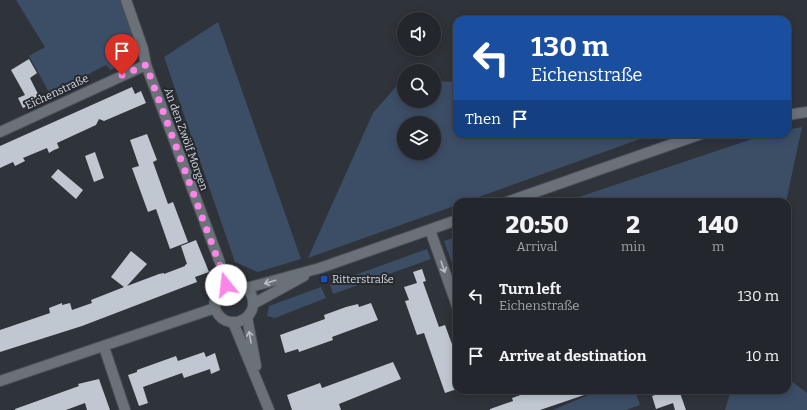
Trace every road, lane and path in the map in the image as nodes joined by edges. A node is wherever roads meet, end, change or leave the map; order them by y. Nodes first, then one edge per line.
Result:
1 (126, 0) edge
2 (146, 65) junction
3 (807, 112) edge
4 (791, 114) edge
5 (0, 132) edge
6 (690, 138) edge
7 (528, 198) edge
8 (453, 221) edge
9 (430, 230) junction
10 (320, 268) junction
11 (226, 285) junction
12 (247, 288) junction
13 (453, 295) edge
14 (253, 304) junction
15 (215, 308) junction
16 (247, 317) junction
17 (233, 322) junction
18 (104, 347) junction
19 (0, 381) edge
20 (259, 384) junction
21 (125, 410) edge
22 (269, 410) edge

1 - 2 main road, An den Zwölf Morgen
2 - 5 main road, Eichenstraße
2 - 11 main road, An den Zwölf Morgen
3 - 4 main road
6 - 7 main road
8 - 9 main road
9 - 10 main road
9 -> 13 main road
10 -> 12 main road
10 - 14 main road
11 - 12 main road
11 - 15 main road
12 - 14 main road
14 - 16 main road
15 - 17 main road
15 - 18 main road
16 - 17 main road
20 -> 16 main road
17 - 20 main road
18 - 19 main road
18 - 21 main road
20 - 22 main road

